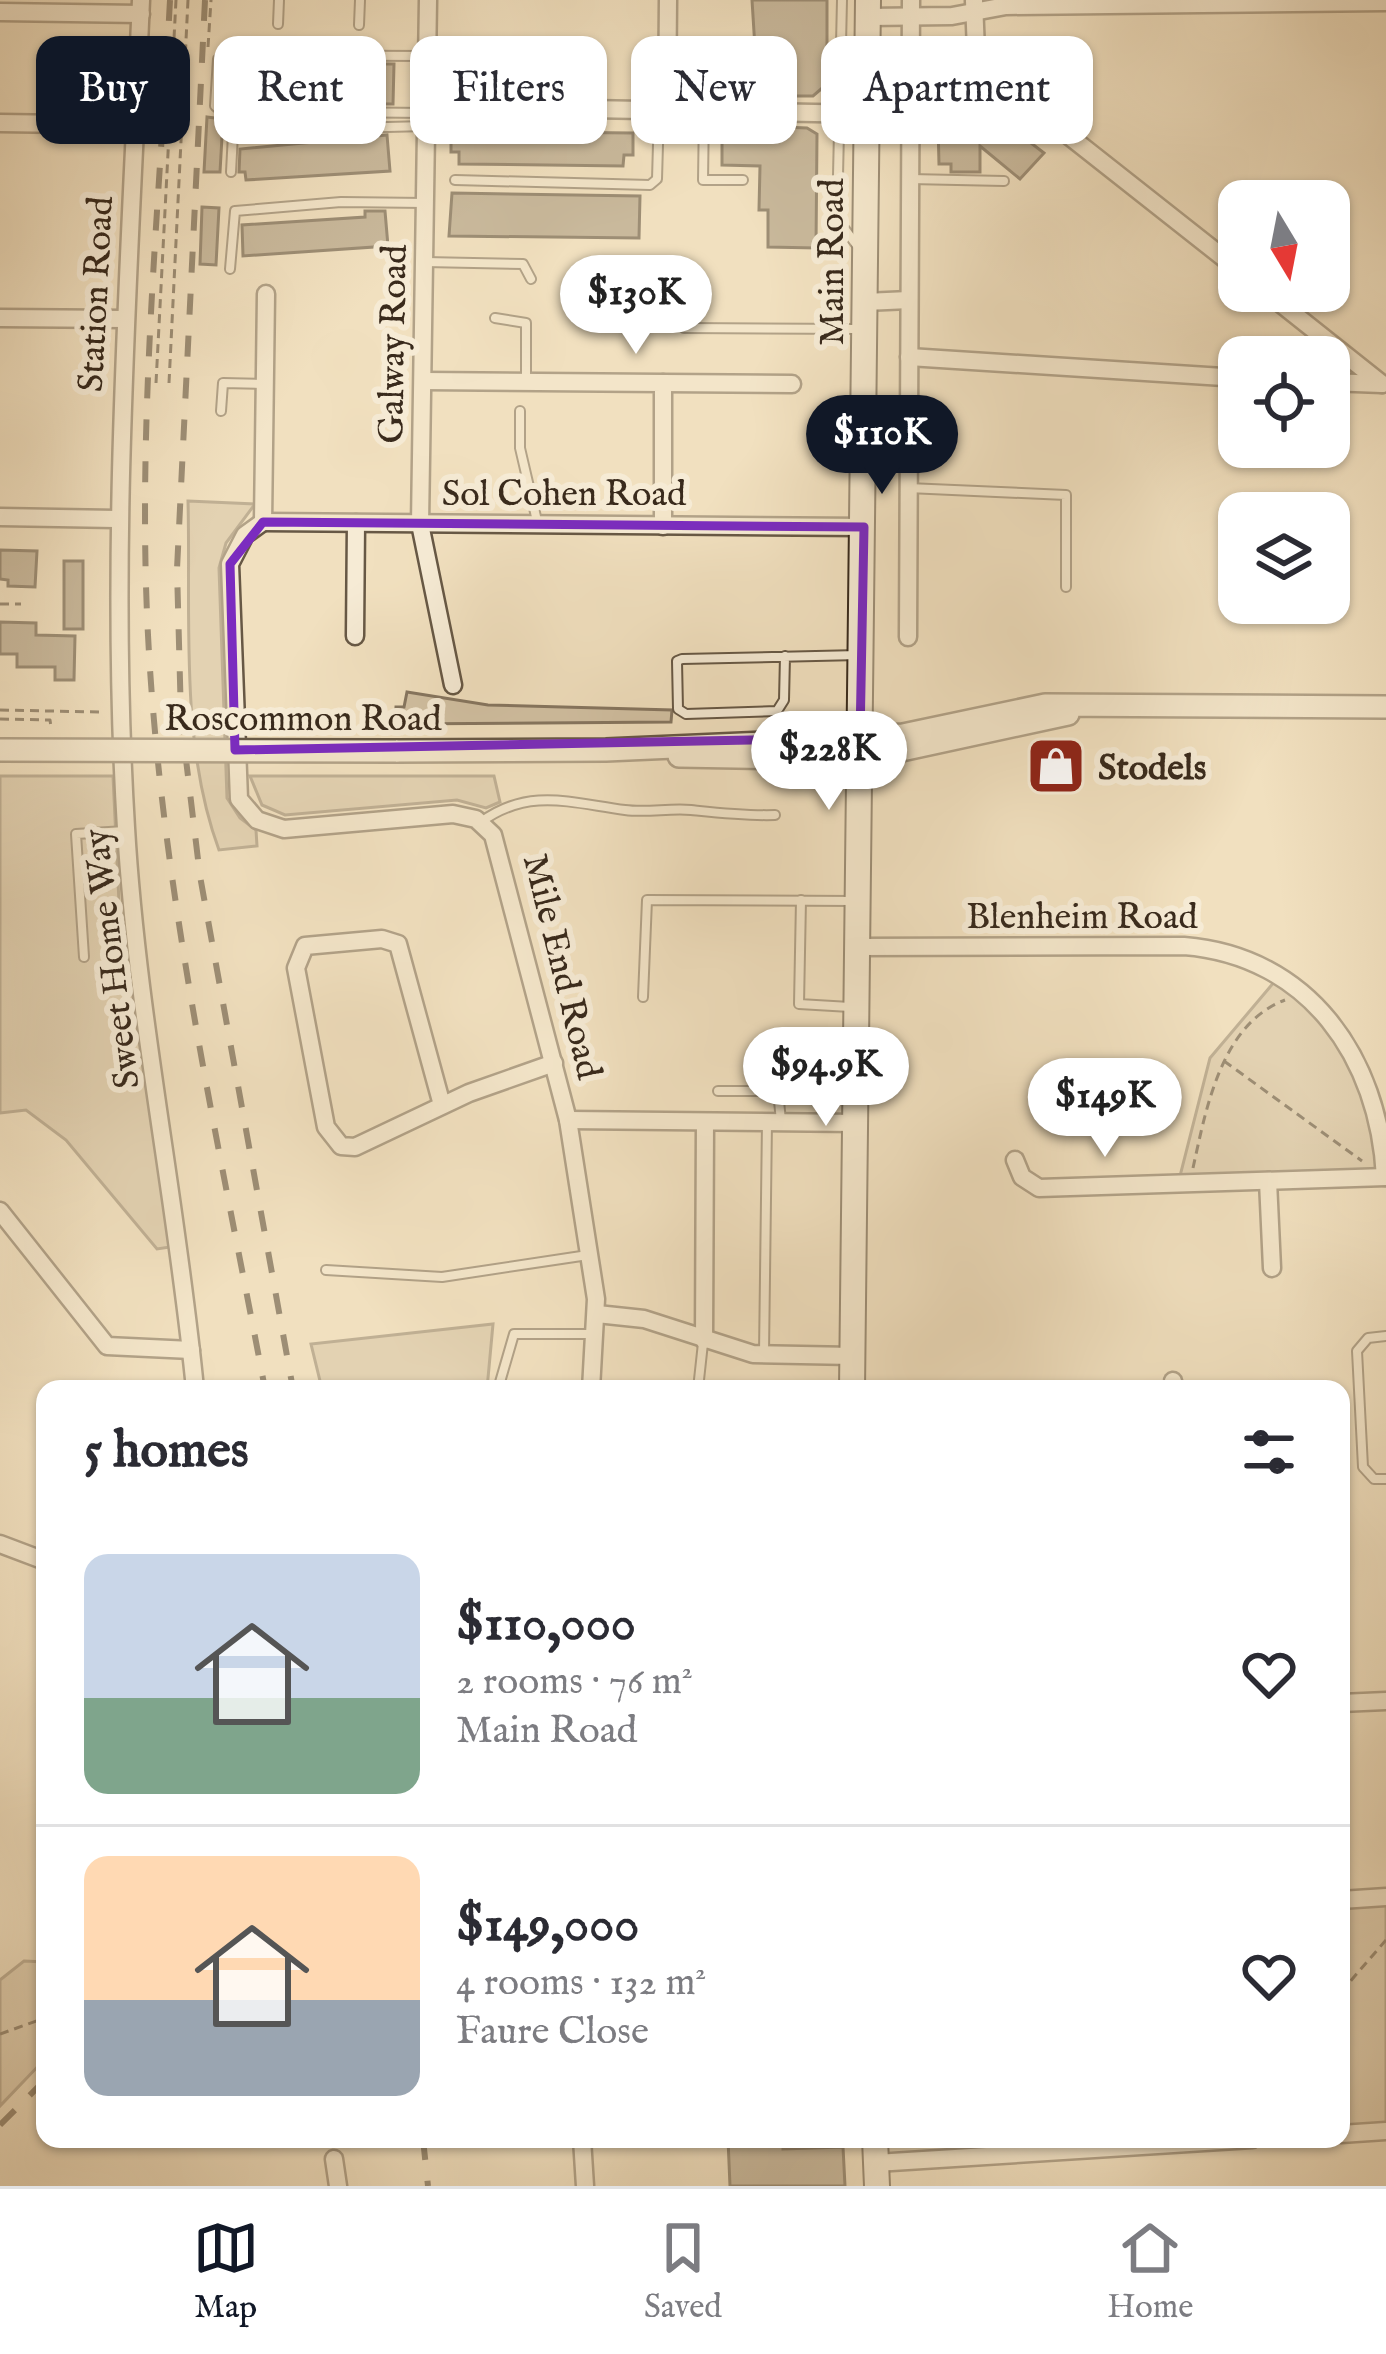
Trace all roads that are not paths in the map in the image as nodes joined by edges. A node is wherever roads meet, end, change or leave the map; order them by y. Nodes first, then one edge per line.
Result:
1 (279, 0) edge
2 (360, 0) edge
3 (428, 0) edge
4 (668, 0) edge
5 (842, 0) edge
6 (1386, 2) edge
7 (968, 3) edge
8 (141, 7) edge
9 (911, 8) edge
10 (868, 9) edge
11 (0, 12) edge
12 (278, 24) dead end
13 (359, 25) dead end
14 (428, 36) edge
15 (666, 36) edge
16 (841, 36) edge
17 (410, 56) edge
18 (410, 115) edge
19 (410, 116) edge
20 (0, 123) edge
21 (36, 124) edge
22 (134, 144) edge
23 (427, 144) edge
24 (660, 144) edge
25 (704, 144) edge
26 (838, 144) edge
27 (867, 144) edge
28 (232, 172) dead end
29 (910, 179) junction
30 (455, 180) dead end
31 (743, 180) dead end
32 (1004, 181) dead end
33 (426, 203) junction
34 (1218, 253) edge
35 (865, 254) junction
36 (425, 262) junction
37 (230, 269) dead end
38 (531, 279) dead end
39 (266, 294) dead end
40 (909, 300) junction
41 (865, 302) junction
42 (1292, 312) edge
43 (0, 318) edge
44 (495, 318) dead end
45 (125, 319) junction
46 (684, 328) dead end
47 (865, 330) junction
48 (909, 357) junction
49 (1218, 377) edge
50 (424, 381) junction
51 (526, 382) junction
52 (663, 383) junction
53 (1350, 383) edge
54 (265, 384) junction
55 (792, 384) dead end
56 (1384, 384) edge
57 (221, 411) dead end
58 (520, 411) dead end
59 (908, 488) junction
60 (0, 517) edge
61 (116, 519) junction
62 (263, 522) junction
63 (356, 523) junction
64 (421, 524) junction
65 (538, 525) junction
66 (663, 526) junction
67 (864, 527) junction
68 (1066, 586) dead end
69 (355, 636) dead end
70 (908, 637) dead end
71 (862, 655) junction
72 (784, 656) junction
73 (453, 685) dead end
74 (1386, 707) edge
75 (860, 749) junction
76 (0, 750) edge
77 (775, 815) dead end
78 (481, 822) junction
79 (126, 831) junction
80 (801, 900) junction
81 (857, 901) junction
82 (856, 947) junction
83 (84, 956) dead end
84 (643, 997) dead end
85 (857, 1007) junction
86 (554, 1063) junction
87 (718, 1091) dead end
88 (442, 1105) junction
89 (568, 1120) junction
90 (705, 1122) junction
91 (774, 1122) junction
92 (856, 1123) junction
93 (1016, 1160) dead end
94 (1385, 1177) edge
95 (1268, 1181) junction
96 (0, 1211) edge
97 (590, 1255) junction
98 (1272, 1268) dead end
99 (326, 1270) dead end
100 (597, 1314) junction
101 (595, 1334) junction
102 (1386, 1336) edge
103 (704, 1340) junction
104 (191, 1350) junction
105 (764, 1355) junction
106 (853, 1356) junction
107 (194, 1380) edge
108 (500, 1380) edge
109 (592, 1380) edge
110 (699, 1380) edge
111 (853, 1380) edge
112 (1386, 1479) edge
113 (0, 1544) edge
114 (36, 1558) edge
115 (1386, 1702) edge
116 (1350, 1703) edge
117 (1386, 1897) edge
118 (1350, 1899) edge
119 (1386, 2132) edge
120 (1350, 2134) edge
121 (583, 2148) edge
122 (1105, 2148) edge
123 (328, 2159) dead end
124 (876, 2162) edge
125 (338, 2186) edge
126 (571, 2186) edge
127 (585, 2186) edge

1 - 12 lane
2 - 13 lane
3 - 14 street, Galway Road
4 - 15 street
5 - 16 lane
6 - 7 street
7 - 9 street
7 - 34 street
8 - 11 street
9 - 10 street
9 - 29 street
17 - 18 lane
19 - 28 lane
20 - 21 street
22 - 45 street, Station Road
23 - 33 street, Galway Road
24 - 30 lane
25 - 31 lane
26 - 35 lane
27 - 35 main road, Main Road
29 - 32 lane
29 - 40 street
33 - 36 street, Galway Road
33 - 37 lane
35 - 41 main road, Main Road
36 - 38 lane
36 - 50 street, Galway Road
39 - 54 street
40 - 41 street
40 - 48 street
41 - 47 main road, Main Road
42 - 56 street
43 - 45 street
44 - 51 lane
45 - 61 street, Station Road
46 - 47 lane
47 - 67 main road, Main Road
48 - 49 street
48 - 59 street
50 - 51 street
50 - 64 street, Galway Road
51 - 52 street
52 - 55 street
52 - 66 street
53 - 56 street
54 - 57 lane
54 - 62 street
58 - 65 lane
59 - 68 lane
59 - 70 street
60 - 61 street
61 - 79 street, Sweet Home Way
62 - 63 street, Sol Cohen Road
62 - 78 street, Mile End Road
63 - 64 street, Sol Cohen Road
63 - 69 street
64 - 65 street, Sol Cohen Road
64 - 73 street, Galway Road
65 - 66 street, Sol Cohen Road
66 - 67 street, Sol Cohen Road
67 - 71 main road, Main Road
71 - 72 lane
71 - 75 main road, Main Road
72 - 72 lane
74 - 75 street, Roscommon Road
75 - 76 street, Roscommon Road, bridge
75 - 81 main road, Main Road
77 - 78 lane
78 - 86 street, Mile End Road
79 - 83 lane
79 - 104 street, Sweet Home Way
80 - 81 lane
80 - 84 lane
80 - 85 lane
81 - 82 main road, Main Road
82 - 85 main road, Main Road
82 - 94 street, Blenheim Road
85 - 92 main road, Main Road
86 - 88 street
86 - 89 street, Mile End Road
87 - 91 lane
88 - 88 street
89 - 90 street
89 - 97 street, Mile End Road
90 - 91 street
90 - 103 street
91 - 92 street
91 - 105 lane
92 - 106 main road, Main Road
93 - 95 street
94 - 95 street
95 - 98 street
96 - 104 street
97 - 99 lane
97 - 100 street, Mile End Road
100 - 101 street, Mile End Road
100 - 103 street
101 - 108 lane
101 - 109 street, Mile End Road
102 - 112 lane
103 - 105 street
103 - 110 lane
104 - 107 street, Sweet Home Way
105 - 106 street
106 - 111 main road, Main Road
113 - 114 street
115 - 116 street
117 - 118 street
119 - 120 street
121 - 127 street
122 - 124 street
123 - 125 street
126 - 127 lane

